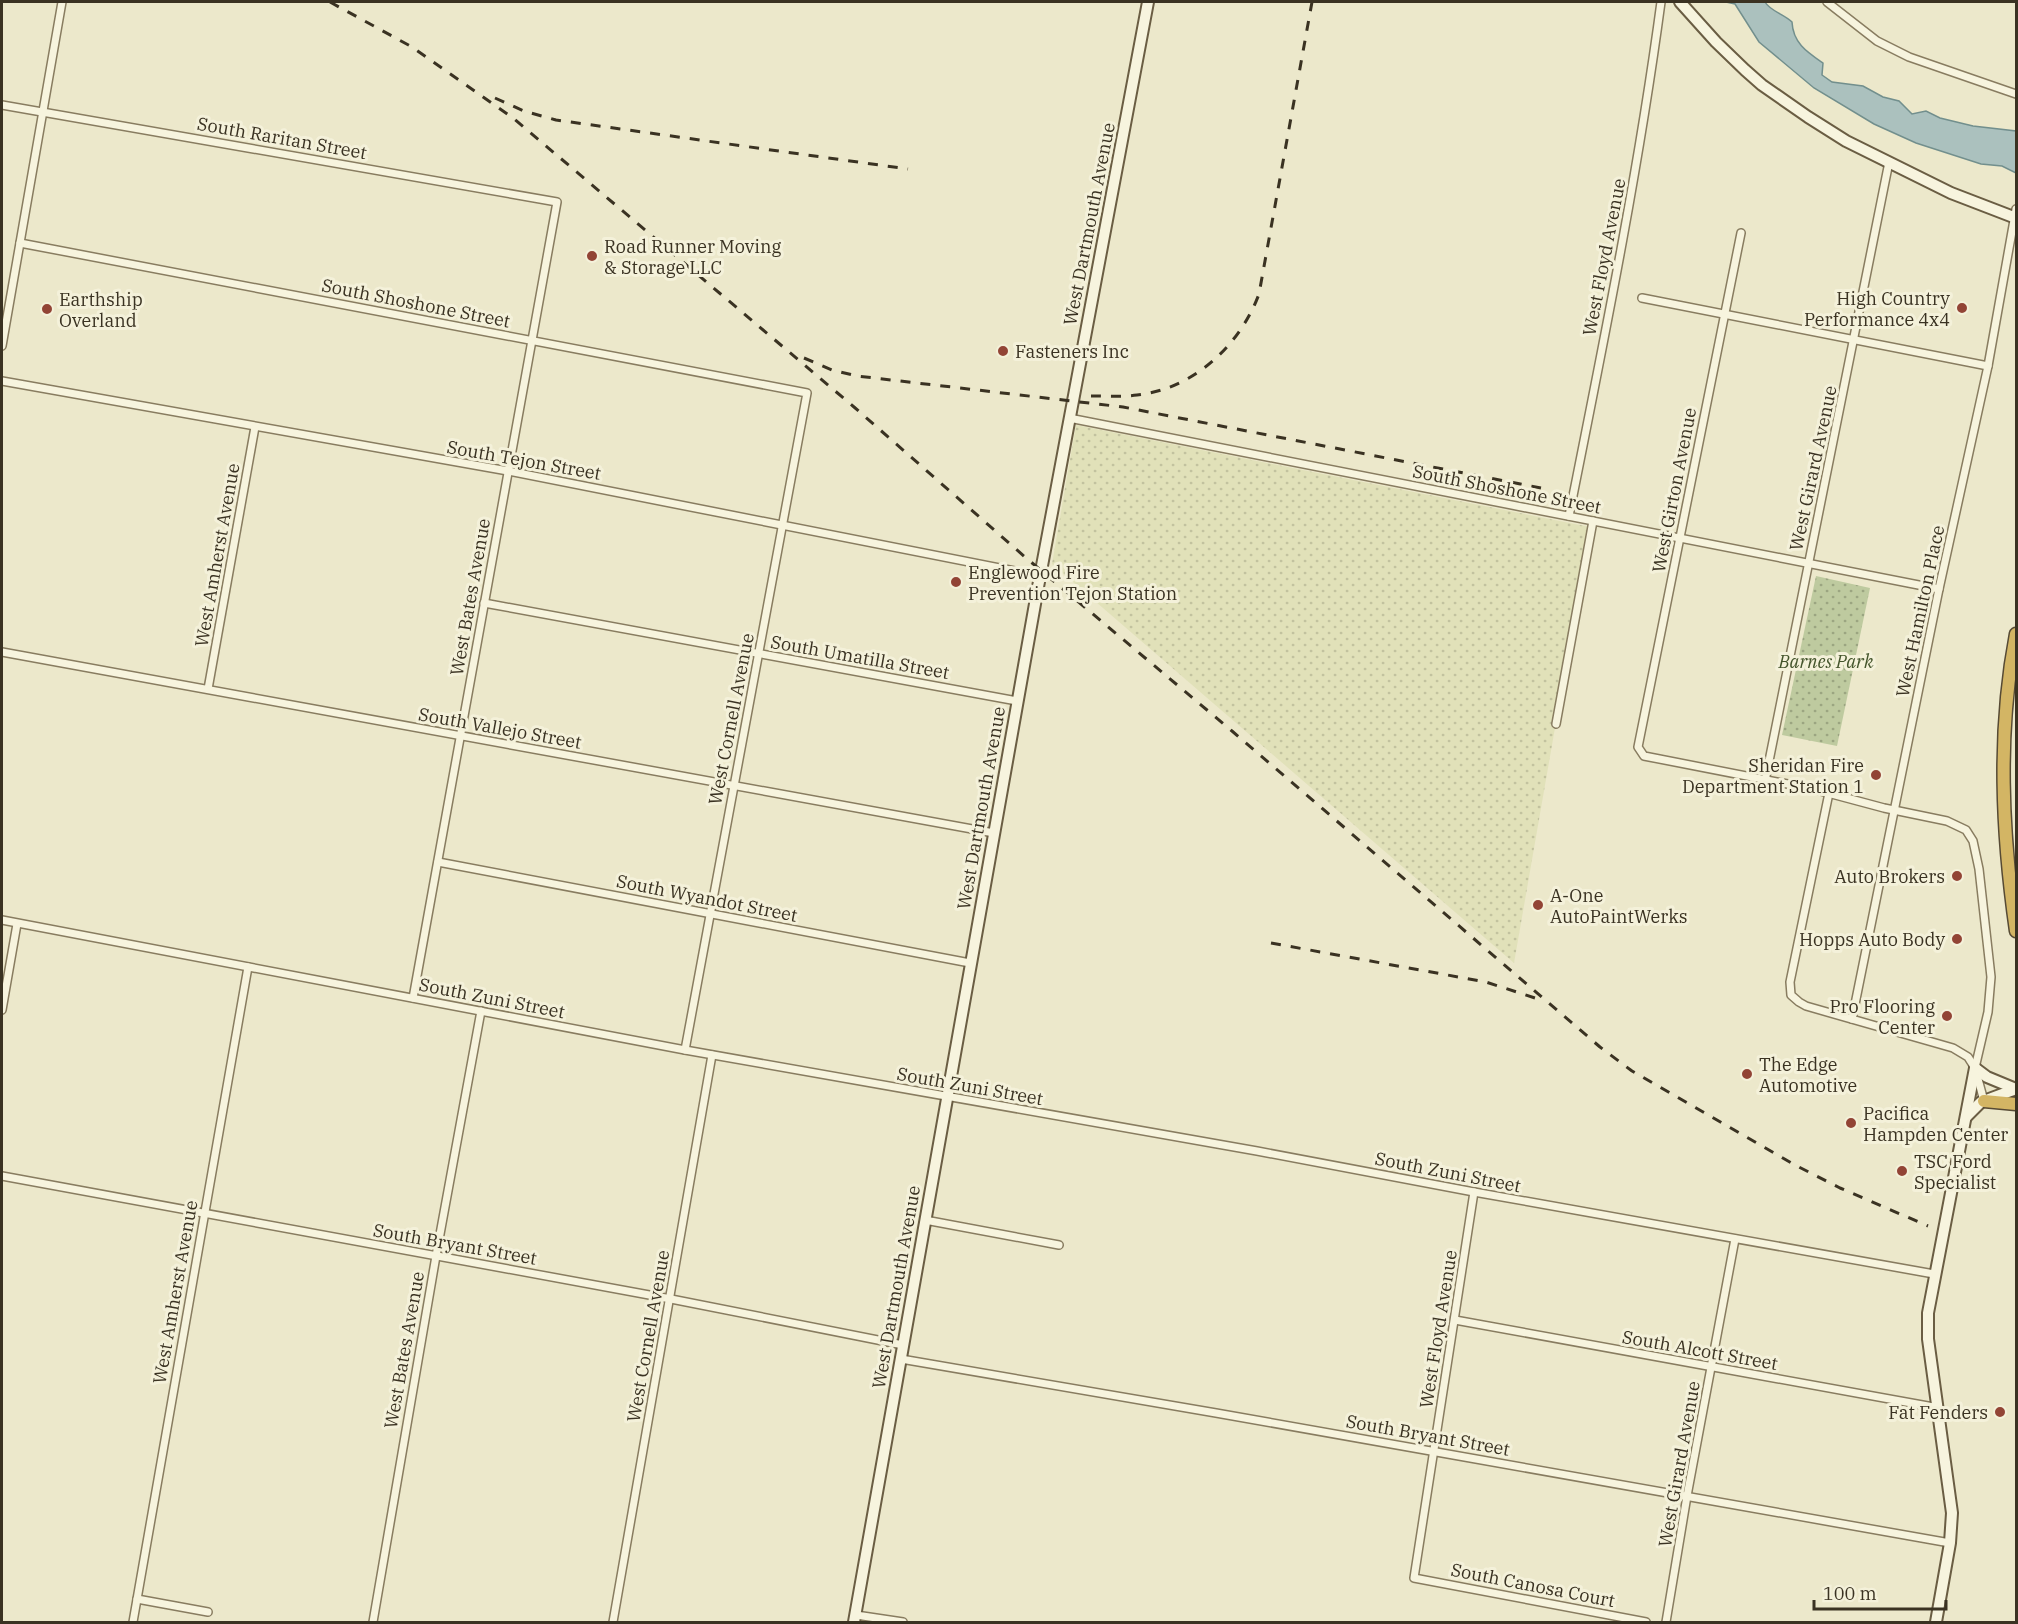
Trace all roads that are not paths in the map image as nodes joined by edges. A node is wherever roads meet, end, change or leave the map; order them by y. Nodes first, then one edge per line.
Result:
1 (62, 2) edge
2 (1148, 2) edge
3 (1661, 2) edge
4 (1680, 2) edge
5 (1827, 2) edge
6 (2016, 94) edge
7 (2, 105) edge
8 (43, 111) junction
9 (1889, 162) junction
10 (557, 202) joint
11 (2016, 214) edge
12 (1741, 233) dead end
13 (20, 243) junction
14 (1642, 298) dead end
15 (1726, 314) junction
16 (532, 340) junction
17 (1854, 340) junction
18 (2, 346) edge
19 (1988, 366) junction
20 (2, 381) edge
21 (807, 393) joint
22 (1070, 418) junction
23 (255, 427) junction
24 (508, 471) junction
25 (1569, 516) junction
26 (1593, 521) junction
27 (783, 525) junction
28 (1680, 538) junction
29 (1808, 563) junction
30 (1040, 576) junction
31 (1940, 589) junction
32 (484, 603) junction
33 (2016, 634) edge
34 (2, 652) edge
35 (759, 654) junction
36 (208, 689) junction
37 (1017, 701) junction
38 (1556, 724) dead end
39 (460, 735) junction
40 (1765, 781) junction
41 (734, 786) junction
42 (1829, 793) junction
43 (1895, 809) junction
44 (994, 833) junction
45 (438, 862) junction
46 (710, 914) junction
47 (2, 920) edge
48 (17, 924) junction
49 (2016, 932) edge
50 (970, 963) junction
51 (248, 967) junction
52 (413, 998) junction
53 (2, 1010) edge
54 (481, 1011) junction
55 (1852, 1019) junction
56 (684, 1050) junction
57 (712, 1055) junction
58 (1976, 1068) junction
59 (2016, 1089) edge
60 (946, 1097) junction
61 (1984, 1101) junction
62 (2016, 1104) edge
63 (1966, 1117) junction
64 (2, 1176) edge
65 (1474, 1192) junction
66 (204, 1214) junction
67 (925, 1220) junction
68 (1735, 1239) junction
69 (1059, 1245) dead end
70 (436, 1256) junction
71 (1934, 1274) junction
72 (671, 1299) junction
73 (1455, 1320) junction
74 (903, 1345) junction
75 (901, 1359) junction
76 (1712, 1367) junction
77 (1939, 1408) junction
78 (1433, 1452) junction
79 (1687, 1496) junction
80 (1950, 1543) junction
81 (1414, 1578) joint
82 (137, 1599) junction
83 (208, 1612) dead end
84 (855, 1619) edge
85 (133, 1623) edge
86 (372, 1623) edge
87 (613, 1623) edge
88 (903, 1623) edge
89 (1646, 1623) edge
90 (1666, 1623) edge
91 (1936, 1623) edge

1 - 8 street
2 - 22 main road, West Dartmouth Avenue
3 - 25 street, West Floyd Avenue
4 - 9 main road
5 - 6 street
7 - 8 street, South Raritan Street
8 - 10 street, South Raritan Street
8 - 13 street
9 - 11 main road
9 - 17 street, West Girard Avenue
10 - 16 street, West Bates Avenue
11 - 19 street, West Hamilton Place
12 - 15 street, West Girton Avenue
13 - 16 street, South Shoshone Street
13 - 18 street
14 - 15 street
15 - 17 street
15 - 28 street, West Girton Avenue
16 - 21 street, South Shoshone Street
16 - 24 street, West Bates Avenue
17 - 19 street
17 - 29 street, West Girard Avenue
19 - 31 street, West Hamilton Place
20 - 23 street, South Tejon Street
21 - 27 street, West Cornell Avenue
22 - 25 street, South Shoshone Street
22 - 30 main road, West Dartmouth Avenue
23 - 24 street, South Tejon Street
23 - 36 street, West Amherst Avenue
24 - 27 street, South Tejon Street
24 - 32 street, West Bates Avenue
25 - 26 street, South Shoshone Street
26 - 28 street, South Shoshone Street
26 - 38 street
27 - 30 street, South Tejon Street
27 - 35 street, West Cornell Avenue
28 - 29 street, South Shoshone Street
28 - 40 street, West Girton Avenue
29 - 31 street, South Shoshone Street
29 - 40 street, West Girard Avenue
30 - 37 main road, West Dartmouth Avenue
31 - 43 street, West Hamilton Place
32 - 35 street, South Umatilla Street
32 - 39 street, West Bates Avenue
33 - 49 highway
34 - 36 street, South Vallejo Street
35 - 37 street, South Umatilla Street
35 - 41 street, West Cornell Avenue
36 - 39 street, South Vallejo Street
37 - 44 main road, West Dartmouth Avenue
39 - 41 street, South Vallejo Street
39 - 45 street, West Bates Avenue
40 - 42 street
41 - 44 street, South Vallejo Street
41 - 46 street, West Cornell Avenue
42 - 43 street
42 - 55 street
43 - 55 street, West Hamilton Place
43 - 58 street
44 - 50 main road, West Dartmouth Avenue
45 - 46 street, South Wyandot Street
45 - 52 street, West Bates Avenue
46 - 50 street, South Wyandot Street
46 - 56 street, West Cornell Avenue
47 - 48 street, South Zuni Street
48 - 51 street, South Zuni Street
48 - 53 street
50 - 60 main road, West Dartmouth Avenue
51 - 52 street, South Zuni Street
51 - 66 street, West Amherst Avenue
52 - 54 street, South Zuni Street
54 - 56 street, South Zuni Street
54 - 70 street, West Bates Avenue
55 - 58 street
56 - 57 street, South Zuni Street
57 - 60 street, South Zuni Street
57 - 72 street, West Cornell Avenue
58 - 59 main road
58 - 61 street
58 - 63 main road
59 - 61 main road
60 - 65 street, South Zuni Street
60 - 67 main road, West Dartmouth Avenue
61 - 62 highway
61 - 63 main road
63 - 71 main road
64 - 66 street, South Bryant Street
65 - 68 street, South Zuni Street
65 - 73 street, West Floyd Avenue
66 - 70 street, South Bryant Street
66 - 82 street, West Amherst Avenue
67 - 69 street
67 - 74 main road, West Dartmouth Avenue
68 - 71 street, South Zuni Street
68 - 76 street, West Girard Avenue
70 - 72 street, South Bryant Street
70 - 86 street, West Bates Avenue
71 - 77 main road
72 - 74 street, South Bryant Street
72 - 87 street, West Cornell Avenue
73 - 76 street, South Alcott Street
73 - 78 street, West Floyd Avenue
74 - 75 main road, West Dartmouth Avenue
75 - 78 street, South Bryant Street
75 - 84 main road, West Dartmouth Avenue
76 - 77 street, South Alcott Street
76 - 79 street, West Girard Avenue
77 - 80 main road
78 - 79 street, South Bryant Street
78 - 81 street, West Floyd Avenue
79 - 80 street, South Bryant Street
79 - 90 street, West Girard Avenue
80 - 91 main road
81 - 89 street, South Canosa Court
82 - 83 street
82 - 85 street, West Amherst Avenue
84 - 88 street

